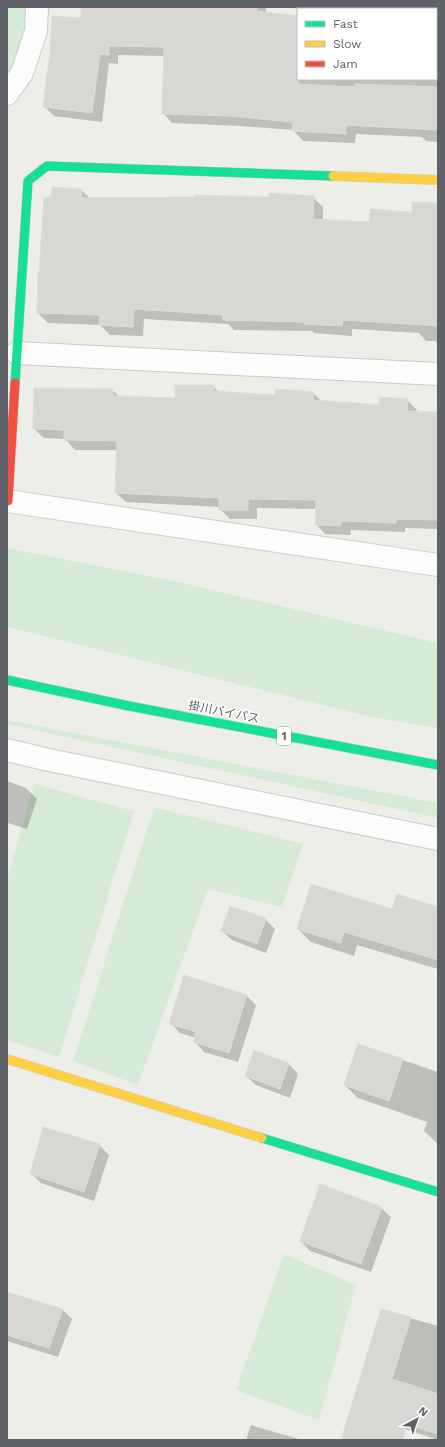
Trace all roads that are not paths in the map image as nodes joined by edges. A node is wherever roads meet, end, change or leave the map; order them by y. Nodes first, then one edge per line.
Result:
1 (37, 7) edge
2 (7, 94) edge
3 (438, 180) edge
4 (17, 353) junction
5 (438, 374) edge
6 (7, 501) edge
7 (438, 565) edge
8 (7, 680) edge
9 (50, 680) dead end
10 (129, 706) junction
11 (7, 750) edge
12 (438, 766) edge
13 (438, 839) edge
14 (7, 1059) edge
15 (438, 1192) edge

1 - 2 street
3 - 4 main road
4 - 5 street
4 - 6 main road
6 - 7 street
8 - 10 main road, 掛川バイパス / 1
9 - 10 main road
10 - 12 main road, 掛川バイパス / 1
11 - 13 street
14 - 15 main road

